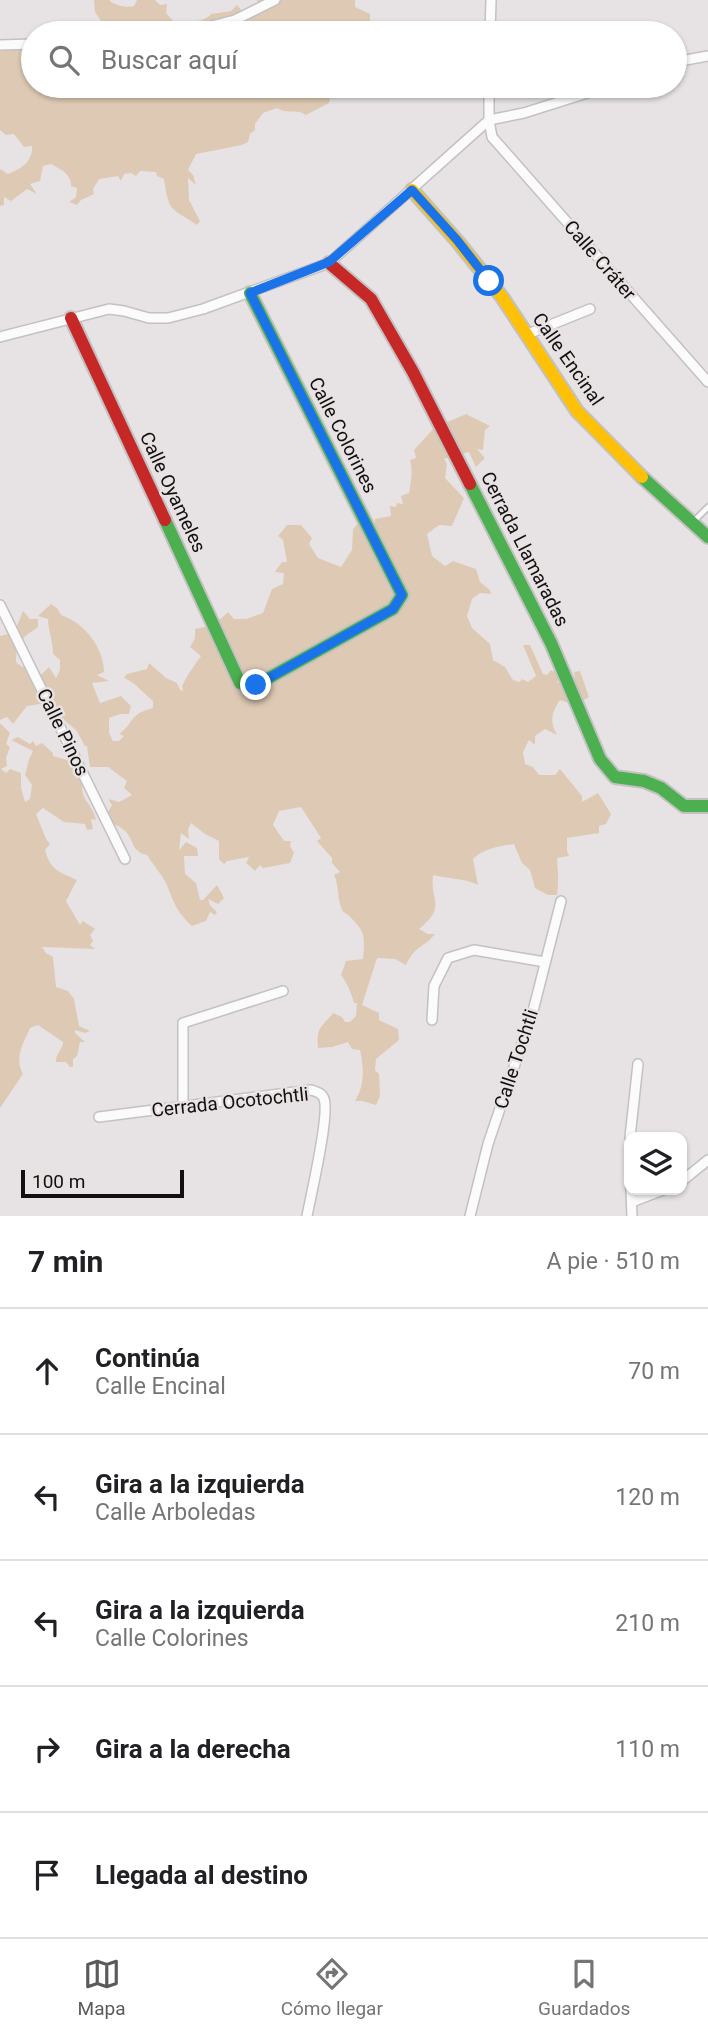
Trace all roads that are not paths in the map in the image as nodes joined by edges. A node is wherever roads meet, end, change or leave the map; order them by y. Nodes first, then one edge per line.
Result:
1 (275, 0) edge
2 (491, 0) edge
3 (231, 21) edge
4 (491, 21) edge
5 (21, 44) edge
6 (0, 45) edge
7 (708, 56) edge
8 (687, 60) edge
9 (489, 98) edge
10 (571, 98) edge
11 (489, 120) junction
12 (412, 190) junction
13 (329, 262) junction
14 (250, 293) junction
15 (590, 309) dead end
16 (71, 318) junction
17 (528, 334) junction
18 (0, 337) edge
19 (708, 382) edge
20 (708, 506) edge
21 (692, 523) junction
22 (708, 537) edge
23 (0, 605) edge
24 (240, 683) joint
25 (708, 806) edge
26 (125, 859) dead end
27 (561, 901) dead end
28 (545, 962) junction
29 (283, 991) dead end
30 (432, 1020) dead end
31 (638, 1064) dead end
32 (183, 1106) junction
33 (99, 1117) dead end
34 (631, 1132) edge
35 (708, 1160) edge
36 (687, 1177) edge
37 (631, 1195) edge
38 (650, 1195) edge
39 (632, 1202) junction
40 (307, 1216) edge
41 (470, 1216) edge
42 (632, 1216) edge

1 - 3 street
2 - 4 street
5 - 6 street
7 - 8 street
9 - 11 street
10 - 11 street
11 - 12 street
11 - 19 street, Calle Cráter
12 - 13 street
12 - 17 street, Calle Encinal
13 - 14 street
13 - 25 street, Cerrada Llamaradas
14 - 16 street
14 - 24 street, Calle Colorines
15 - 17 street
16 - 18 street
16 - 24 street, Calle Oyameles
17 - 21 street, Calle Encinal
20 - 21 lane
21 - 22 street, Calle Encinal
23 - 26 street, Calle Pinos
27 - 28 street, Calle Tochtli
28 - 30 street
28 - 41 street, Calle Tochtli
29 - 32 street
31 - 34 street
32 - 33 street, Cerrada Ocotochtli
32 - 40 street, Cerrada Ocotochtli
35 - 36 street
37 - 39 street
38 - 39 street
39 - 42 street

